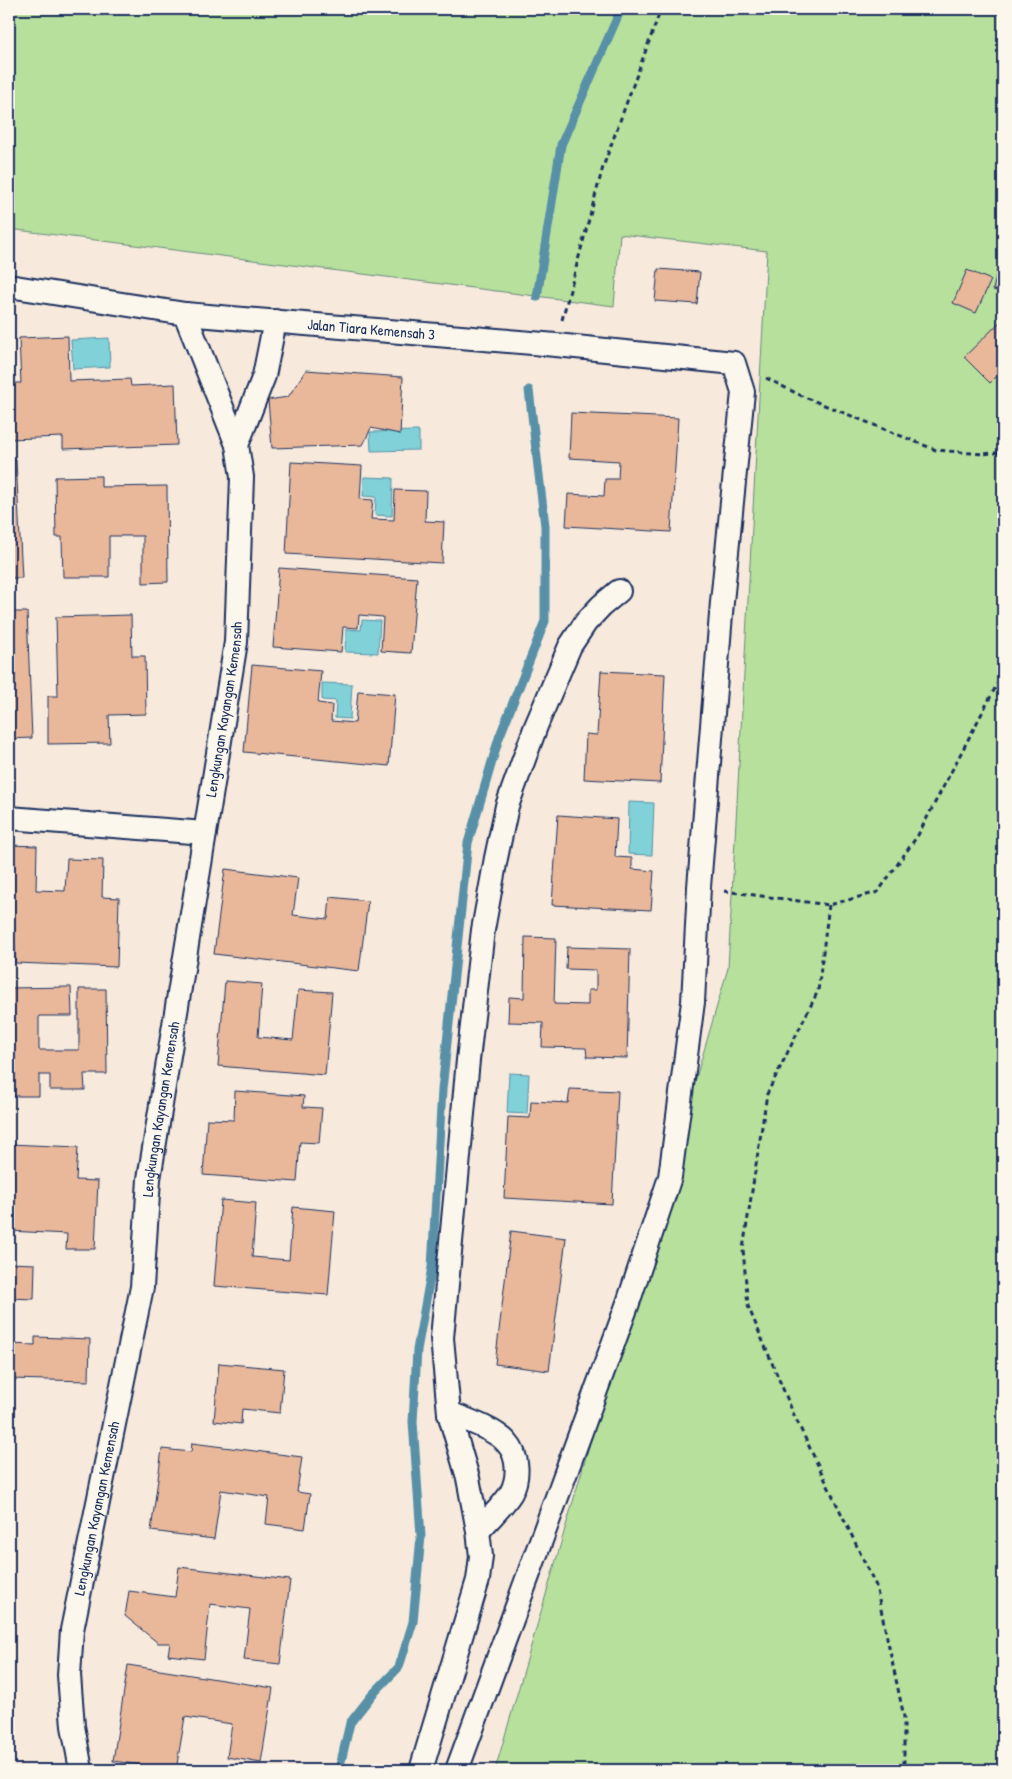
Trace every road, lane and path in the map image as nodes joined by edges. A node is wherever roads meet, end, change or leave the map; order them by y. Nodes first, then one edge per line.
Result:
1 (661, 9) edge
2 (9, 286) edge
3 (185, 314) junction
4 (274, 321) junction
5 (556, 345) junction
6 (734, 363) junction
7 (237, 445) junction
8 (1003, 452) edge
9 (619, 591) dead end
10 (1003, 673) edge
11 (9, 818) edge
12 (205, 832) junction
13 (699, 887) junction
14 (829, 905) junction
15 (449, 1413) junction
16 (478, 1531) junction
17 (81, 1770) edge
18 (421, 1770) edge
19 (457, 1770) edge
20 (904, 1770) edge

1 - 5 path
2 - 3 street, Jalan Tiara Kemensah 3
3 - 4 street, Jalan Tiara Kemensah 3
3 - 7 street, Lengkungan Kayangan Kemensah
4 - 5 street, Jalan Tiara Kemensah 3
4 - 7 street
5 - 6 street, Jalan Tiara Kemensah 3
6 - 8 path
6 - 13 street
7 - 12 street, Lengkungan Kayangan Kemensah
9 - 15 street
10 - 14 path
11 - 12 street
12 - 17 street, Lengkungan Kayangan Kemensah
13 - 14 path
13 - 19 street
14 - 20 path
15 - 16 street
15 - 16 street
16 - 18 street

